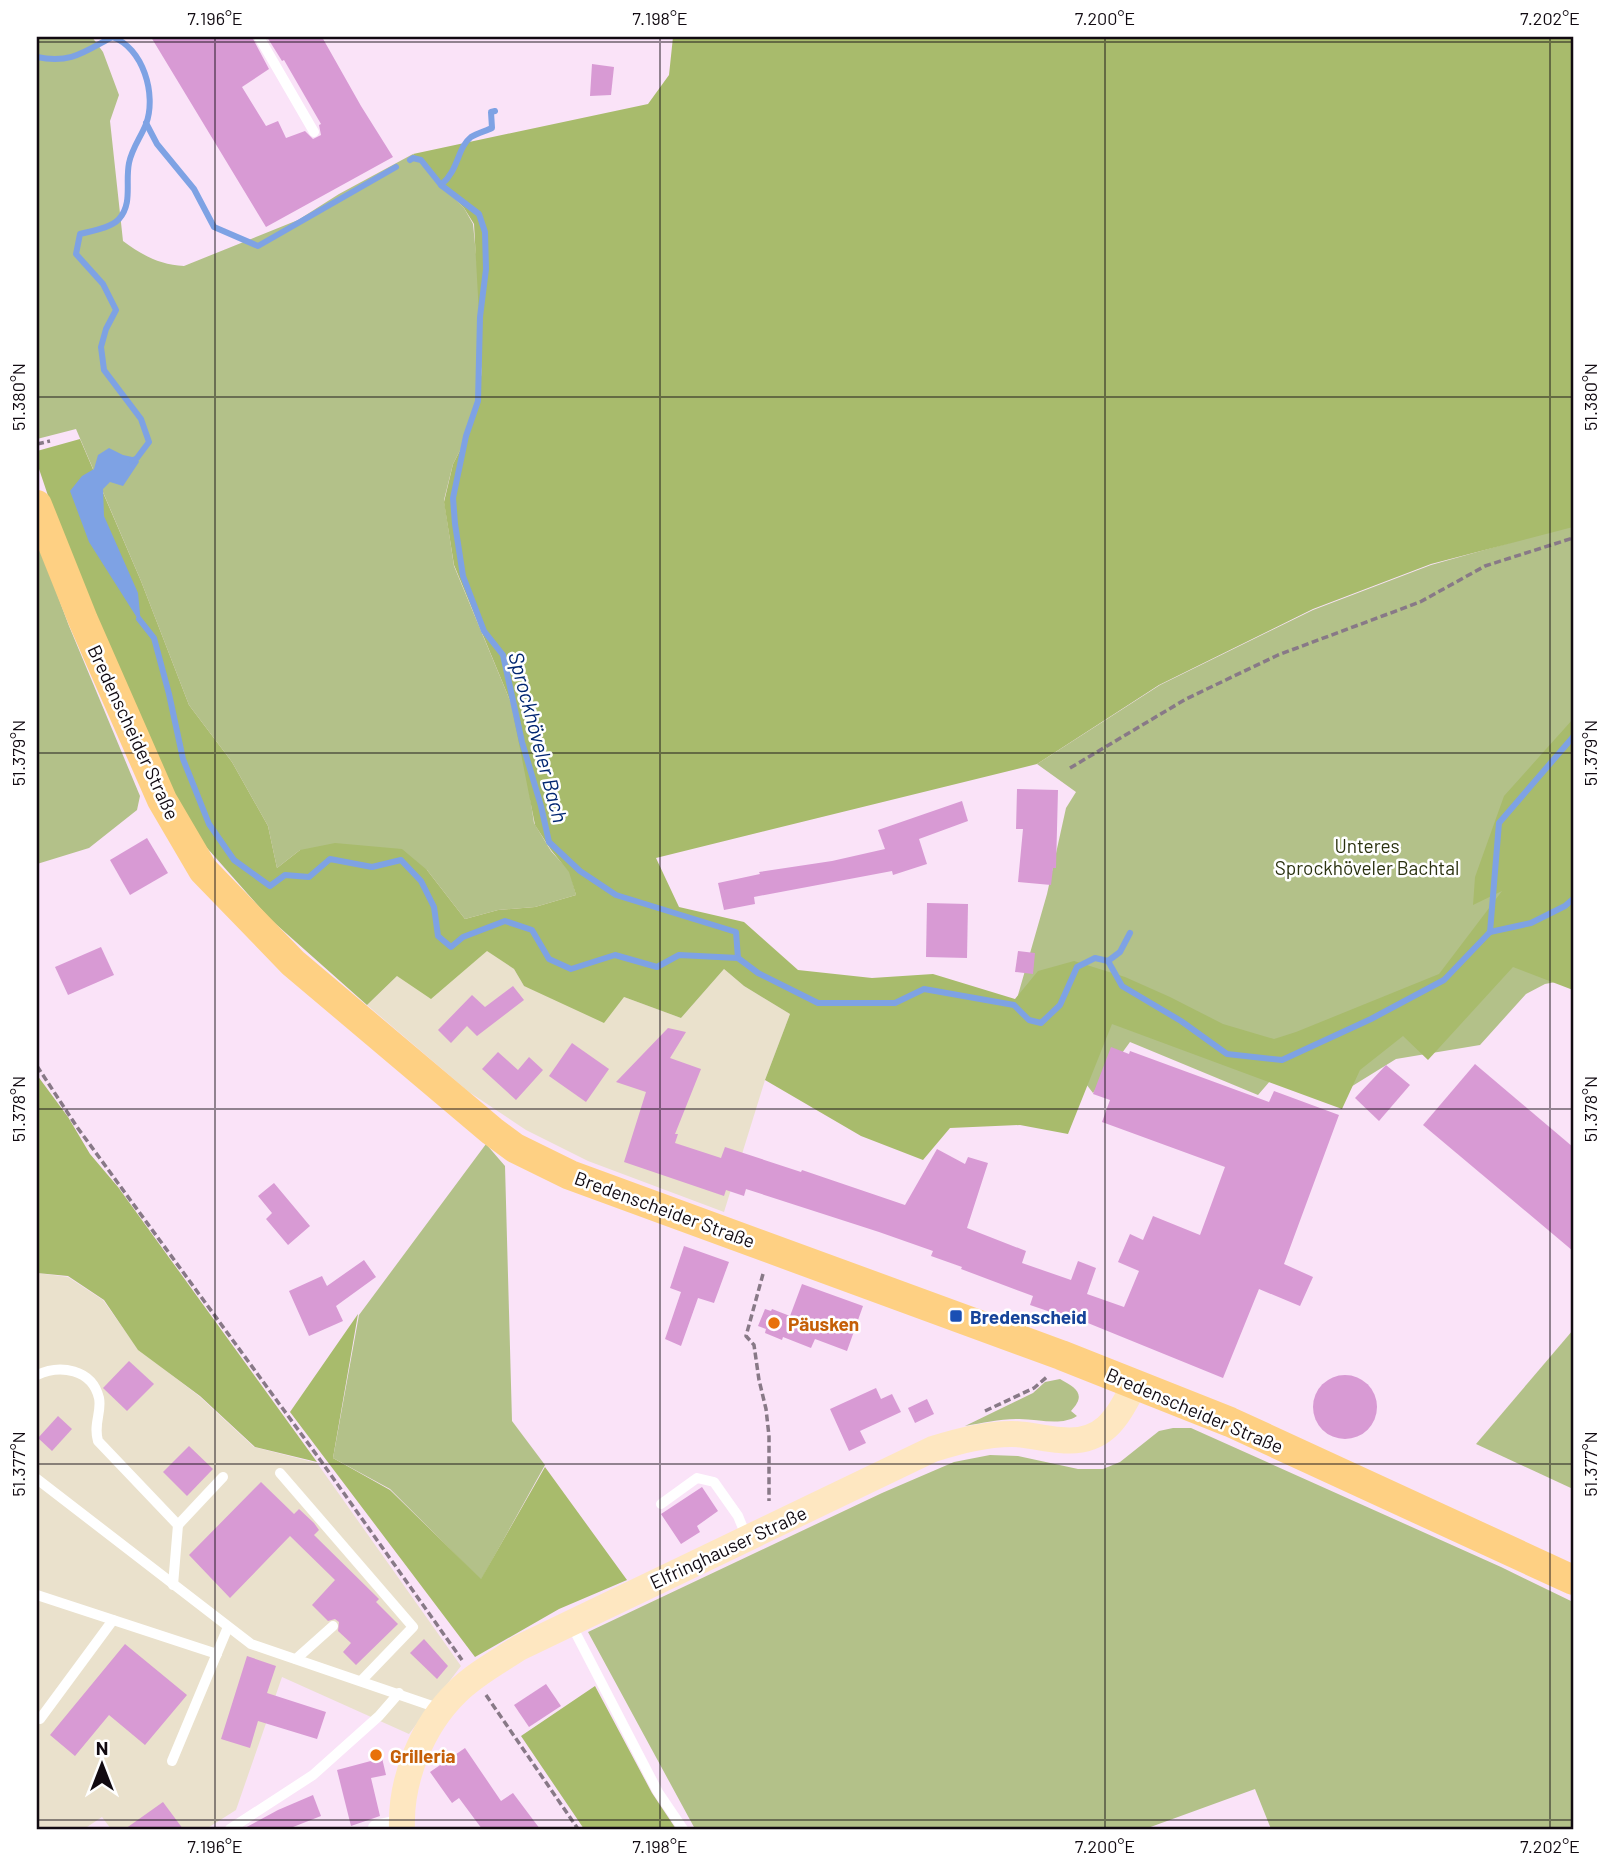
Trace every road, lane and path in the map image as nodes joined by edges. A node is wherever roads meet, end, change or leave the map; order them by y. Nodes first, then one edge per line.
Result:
1 (259, 37) edge
2 (314, 132) dead end
3 (50, 442) dead end
4 (37, 444) edge
5 (37, 505) edge
6 (1573, 539) edge
7 (1070, 768) dead end
8 (37, 1066) edge
9 (769, 1248) junction
10 (1061, 1354) junction
11 (37, 1375) edge
12 (1135, 1384) junction
13 (976, 1415) dead end
14 (280, 1473) dead end
15 (223, 1477) dead end
16 (37, 1479) edge
17 (661, 1504) dead end
18 (178, 1525) junction
19 (759, 1533) junction
20 (1573, 1580) edge
21 (173, 1585) junction
22 (37, 1595) edge
23 (113, 1620) junction
24 (570, 1622) junction
25 (333, 1626) dead end
26 (228, 1627) junction
27 (217, 1654) junction
28 (296, 1659) junction
29 (474, 1677) junction
30 (361, 1681) junction
31 (400, 1693) junction
32 (442, 1709) junction
33 (40, 1719) dead end
34 (172, 1761) dead end
35 (394, 1828) edge
36 (230, 1829) edge
37 (578, 1829) edge
38 (683, 1829) edge

1 - 2 lane
3 - 4 path
5 - 9 main road, Bredenscheider Straße
6 - 7 path
8 - 29 path
9 - 10 main road, Bredenscheider Straße
9 - 19 path
10 - 12 main road, Bredenscheider Straße
10 - 13 path
11 - 18 lane
12 - 19 main road, Elfringhauser Straße
12 - 20 main road, Bredenscheider Straße
14 - 30 lane
15 - 18 lane
16 - 21 lane
17 - 19 lane
18 - 21 lane
19 - 24 main road, Elfringhauser Straße
21 - 26 lane
22 - 23 lane
23 - 27 lane
23 - 33 lane
24 - 29 main road, Elfringhauser Straße
24 - 38 lane
25 - 28 lane
26 - 27 lane
26 - 28 lane
27 - 34 lane
28 - 30 lane
29 - 32 main road, Elfringhauser Straße
29 - 37 path
30 - 31 lane
31 - 32 lane
31 - 36 lane
32 - 35 main road, Elfringhauser Straße

